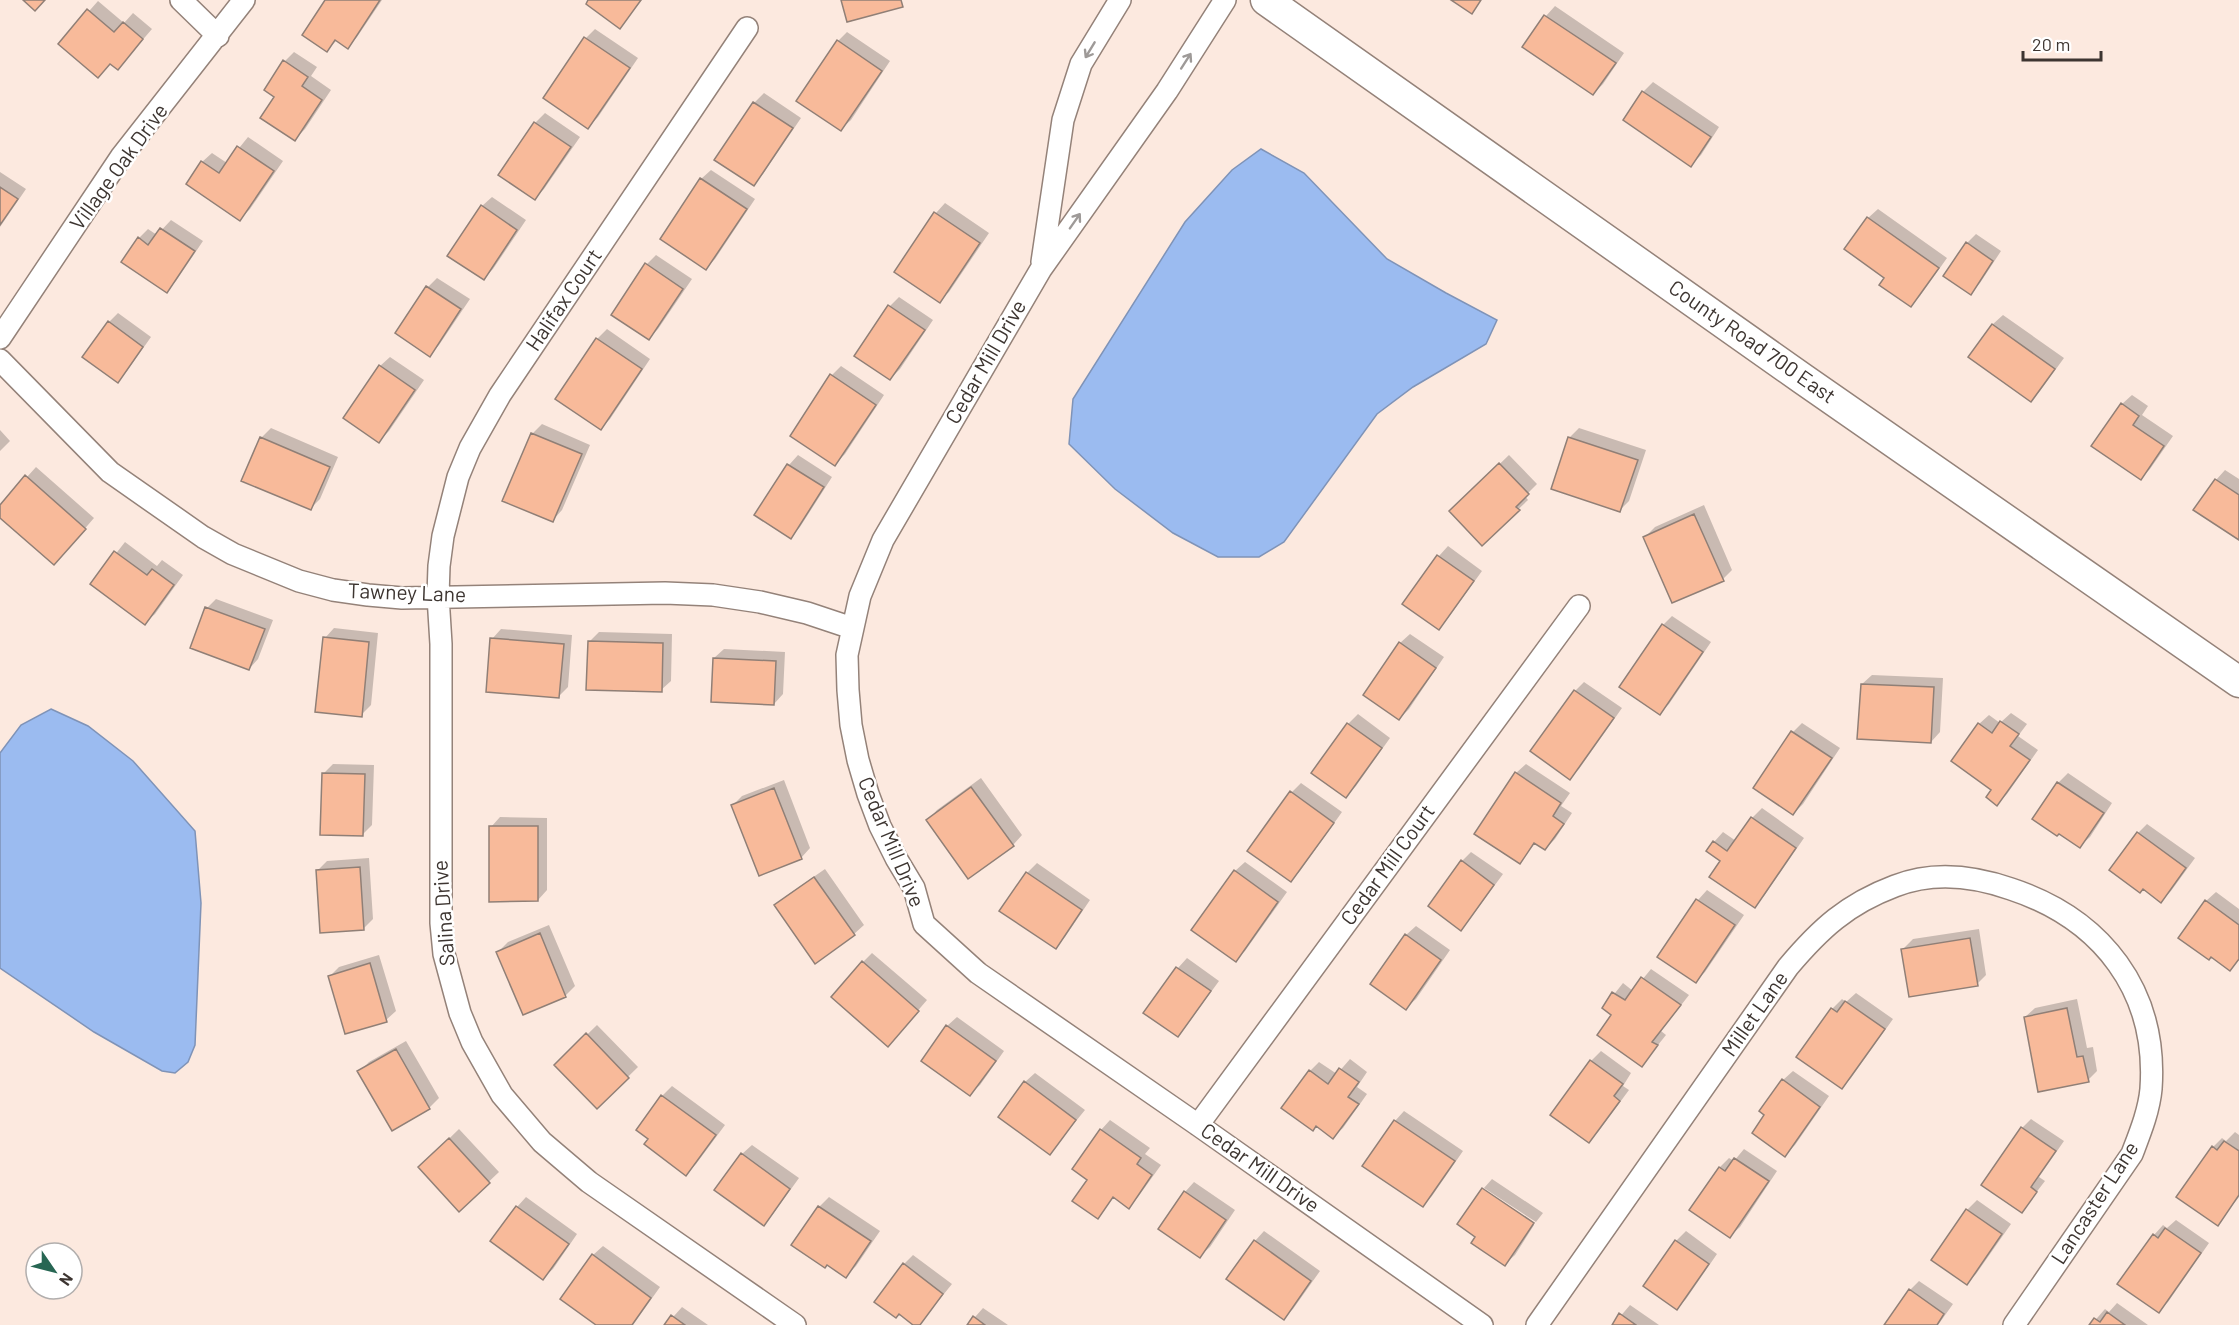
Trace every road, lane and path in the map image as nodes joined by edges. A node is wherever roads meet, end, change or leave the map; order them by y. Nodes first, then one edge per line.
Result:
1 (181, 0) edge
2 (244, 0) edge
3 (1120, 0) edge
4 (1225, 0) edge
5 (1266, 0) edge
6 (747, 28) dead end
7 (218, 36) junction
8 (1041, 268) junction
9 (0, 338) edge
10 (0, 360) edge
11 (438, 596) junction
12 (1579, 606) dead end
13 (852, 628) junction
14 (2239, 682) edge
15 (2072, 917) joint
16 (1198, 1125) junction
17 (795, 1325) edge
18 (1482, 1325) edge
19 (1537, 1325) edge
20 (2014, 1325) edge

1 - 7 street
2 - 7 street, Village Oak Drive
3 -> 8 street
8 -> 4 street, Cedar Mill Drive
5 - 14 main road, County Road 700 East
6 - 11 street, Halifax Court
7 - 9 street, Village Oak Drive
8 - 13 street, Cedar Mill Drive
10 - 11 street, Tawney Lane
11 - 13 street, Tawney Lane
11 - 17 street, Salina Drive
12 - 16 street, Cedar Mill Court
13 - 16 street, Cedar Mill Drive
15 - 19 street, Millet Lane
15 - 20 street, Lancaster Lane
16 - 18 street, Cedar Mill Drive

